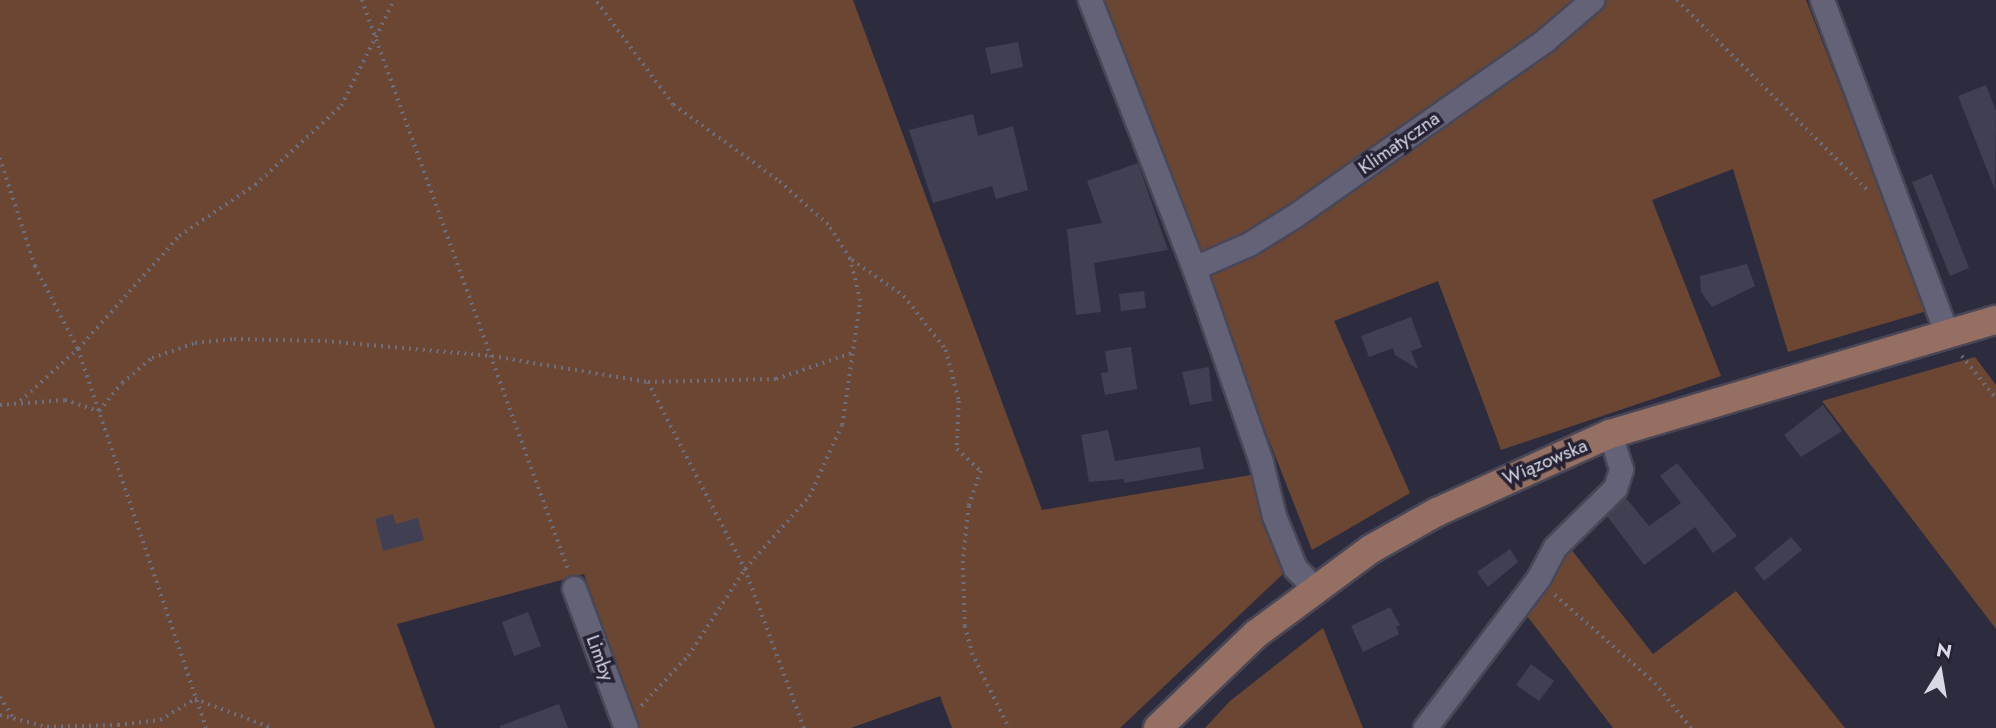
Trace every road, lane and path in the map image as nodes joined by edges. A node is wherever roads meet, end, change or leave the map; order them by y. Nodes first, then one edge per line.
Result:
1 (362, 0) edge
2 (394, 0) edge
3 (595, 0) edge
4 (1090, 0) edge
5 (1592, 0) edge
6 (1677, 0) edge
7 (1822, 0) edge
8 (377, 39) junction
9 (0, 158) edge
10 (1871, 193) dead end
11 (850, 259) junction
12 (1194, 268) junction
13 (1996, 320) edge
14 (1947, 334) junction
15 (78, 349) junction
16 (855, 352) junction
17 (492, 356) junction
18 (648, 382) junction
19 (1996, 398) edge
20 (20, 401) junction
21 (0, 405) edge
22 (99, 411) junction
23 (1610, 434) junction
24 (745, 569) junction
25 (1555, 584) dead end
26 (574, 588) joint
27 (1315, 589) junction
28 (0, 697) edge
29 (195, 699) junction
30 (0, 715) edge
31 (13, 717) junction
32 (625, 726) edge
33 (118, 727) edge
34 (206, 728) edge
35 (272, 728) edge
36 (804, 728) edge
37 (1009, 728) edge
38 (1158, 728) edge
39 (1425, 728) edge
40 (1691, 728) edge

1 - 8 path
2 - 8 path
3 - 11 path
4 - 12 street
5 - 12 street, Klimatyczna
6 - 10 path
7 - 14 street
8 - 15 path
8 - 17 path
9 - 15 path
11 - 16 path
11 - 37 path
12 - 27 street
13 - 14 main road, Wiązowska
14 - 19 path
14 - 23 main road, Wiązowska
15 - 20 path
15 - 22 path
16 - 18 path
16 - 24 path
17 - 18 path
17 - 22 path
17 - 26 path
18 - 24 path
20 - 21 path
20 - 22 path
22 - 29 path
23 - 27 main road, Wiązowska
23 - 39 street
24 - 32 path
24 - 36 path
25 - 40 path
26 - 32 street, Limby
27 - 38 main road, Wiązowska
28 - 31 path
29 - 33 path
29 - 34 path
29 - 35 path
30 - 31 path
31 - 33 path

